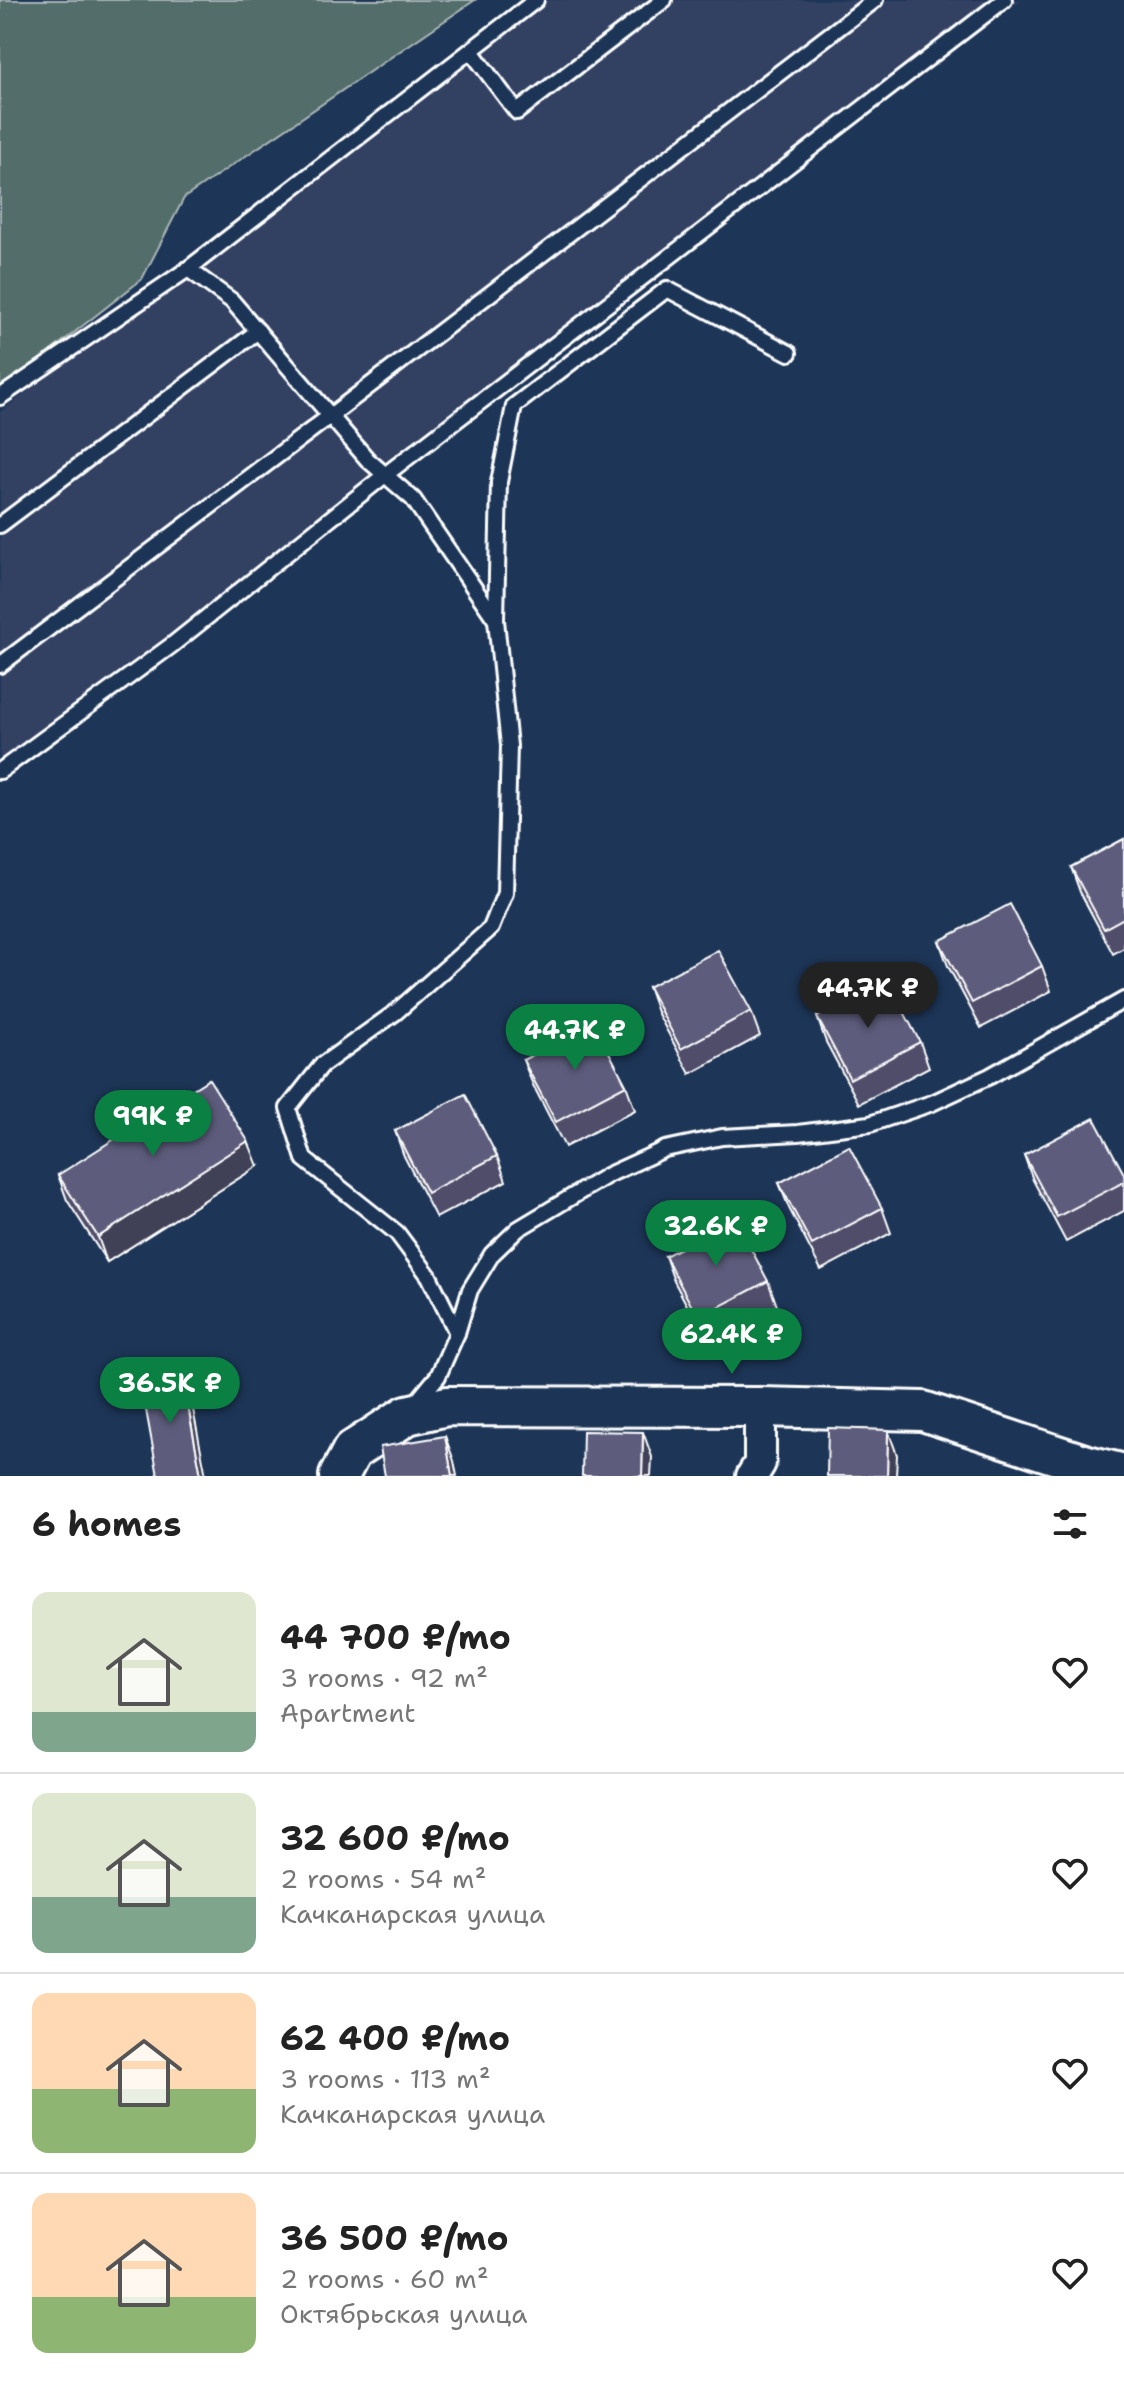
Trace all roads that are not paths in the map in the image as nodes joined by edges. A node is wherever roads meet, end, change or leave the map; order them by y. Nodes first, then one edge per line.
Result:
1 (536, 0) edge
2 (664, 0) edge
3 (875, 0) edge
4 (1004, 0) edge
5 (471, 51) junction
6 (188, 269) junction
7 (258, 331) junction
8 (789, 353) dead end
9 (0, 397) edge
10 (330, 416) junction
11 (385, 475) junction
12 (0, 525) edge
13 (496, 620) junction
14 (0, 665) edge
15 (0, 771) edge
16 (1124, 1000) edge
17 (457, 1333) junction
18 (760, 1407) junction
19 (407, 1415) junction
20 (346, 1464) edge
21 (1089, 1470) edge
22 (1124, 1474) edge
23 (752, 1476) edge

1 - 5 lane
2 - 5 lane
3 - 10 lane
4 - 11 lane
5 - 6 lane
6 - 7 lane
6 - 9 lane
7 - 10 lane
7 - 12 lane
8 - 13 lane
10 - 11 lane
10 - 14 lane
11 - 13 lane
11 - 15 lane
13 - 17 lane
16 - 17 lane
17 - 19 lane
18 - 19 street
18 - 21 street
18 - 23 street
19 - 20 street
21 - 22 street

